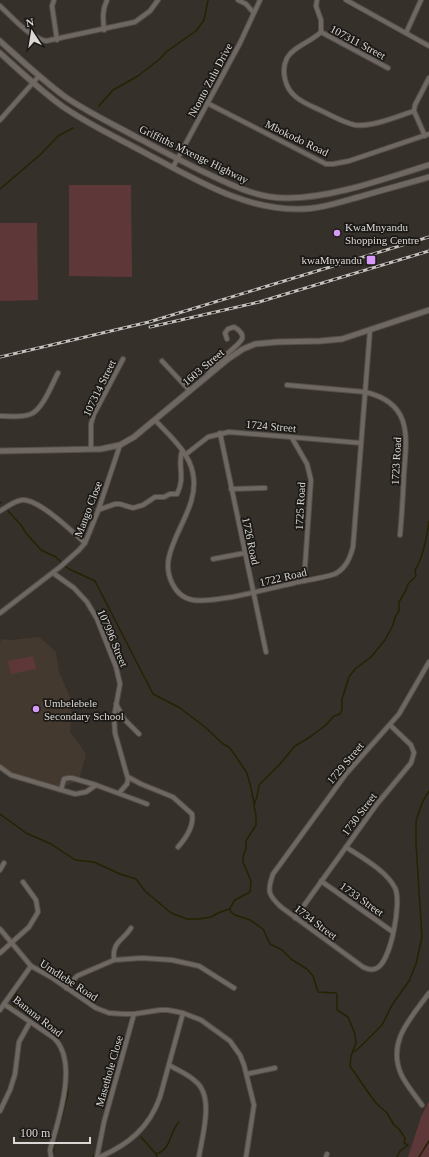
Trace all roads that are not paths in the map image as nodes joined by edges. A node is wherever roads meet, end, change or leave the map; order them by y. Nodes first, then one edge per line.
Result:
1 (54, 0) edge
2 (107, 0) edge
3 (158, 0) edge
4 (238, 0) edge
5 (260, 0) edge
6 (317, 0) edge
7 (346, 0) edge
8 (421, 0) edge
9 (0, 6) edge
10 (253, 12) junction
11 (104, 30) junction
12 (321, 32) junction
13 (406, 32) junction
14 (58, 40) junction
15 (0, 41) edge
16 (429, 46) edge
17 (0, 53) edge
18 (388, 68) dead end
19 (39, 76) junction
20 (429, 78) edge
21 (34, 83) junction
22 (207, 103) junction
23 (414, 111) junction
24 (0, 120) edge
25 (427, 135) edge
26 (177, 159) junction
27 (429, 165) edge
28 (173, 167) junction
29 (429, 177) edge
30 (429, 310) edge
31 (370, 330) junction
32 (228, 339) dead end
33 (123, 359) dead end
34 (162, 361) dead end
35 (58, 373) dead end
36 (208, 376) junction
37 (287, 385) dead end
38 (190, 391) junction
39 (365, 392) junction
40 (0, 416) edge
41 (155, 420) junction
42 (220, 433) junction
43 (292, 438) junction
44 (361, 443) junction
45 (120, 445) junction
46 (92, 449) junction
47 (0, 451) edge
48 (184, 453) junction
49 (265, 488) dead end
50 (231, 489) junction
51 (98, 510) junction
52 (0, 511) edge
53 (400, 535) dead end
54 (86, 543) junction
55 (245, 553) junction
56 (213, 559) dead end
57 (53, 573) junction
58 (304, 581) junction
59 (253, 593) junction
60 (0, 613) edge
61 (266, 652) dead end
62 (429, 662) edge
63 (116, 704) junction
64 (390, 725) junction
65 (139, 734) dead end
66 (0, 767) edge
67 (128, 777) junction
68 (96, 785) junction
69 (61, 790) junction
70 (119, 793) junction
71 (147, 804) dead end
72 (178, 847) dead end
73 (346, 847) junction
74 (4, 863) dead end
75 (0, 870) edge
76 (273, 874) joint
77 (321, 881) junction
78 (23, 882) dead end
79 (295, 918) junction
80 (0, 928) edge
81 (132, 928) dead end
82 (393, 932) junction
83 (11, 943) junction
84 (0, 953) edge
85 (114, 960) junction
86 (31, 966) junction
87 (66, 988) junction
88 (234, 988) dead end
89 (429, 994) edge
90 (4, 1004) junction
91 (0, 1010) edge
92 (183, 1013) junction
93 (134, 1014) junction
94 (30, 1022) junction
95 (169, 1065) junction
96 (274, 1068) dead end
97 (247, 1074) junction
98 (422, 1105) dead end
99 (0, 1111) edge
100 (51, 1157) edge
101 (97, 1157) edge
102 (100, 1157) edge
103 (199, 1157) edge
104 (246, 1157) edge

1 - 14 street
2 - 11 street
3 - 11 street
4 - 10 street
5 - 10 street, Ntonto Zulu Drive
6 - 12 street
7 - 13 street
8 - 13 street
9 - 14 street
10 - 22 street, Ntonto Zulu Drive
11 - 14 street
12 - 18 street, 107311 Street
12 - 23 street
13 - 16 street
15 - 19 street, Griffiths Mxenge Highway
17 - 21 street, Griffiths Mxenge Highway
19 - 21 street
19 - 26 street, Griffiths Mxenge Highway
20 - 23 street
21 - 24 street
21 - 28 street, Griffiths Mxenge Highway
22 - 25 street, Mbokodo Road
22 - 26 street, Ntonto Zulu Drive
23 - 25 street
26 - 27 street, Griffiths Mxenge Highway
26 - 28 street, Ntonto Zulu Drive
28 - 29 street, Griffiths Mxenge Highway
30 - 31 street, 1603 Street
31 - 36 street, 1603 Street
31 - 39 street, 1722 Road
32 - 36 street
33 - 46 street, 107314 Street
34 - 38 street
35 - 40 street
36 - 38 street, 1603 Street
37 - 39 street, 1723 Road
38 - 41 street, 1603 Street
39 - 44 street, 1722 Road
39 - 53 street, 1723 Road
41 - 45 street, 1603 Street
41 - 48 street, 1722 Road
42 - 43 street, 1724 Street
42 - 48 street, 1724 Street
42 - 50 street, 1726 Road
43 - 44 street, 1724 Street
43 - 58 street, 1725 Road
44 - 58 street, 1722 Road
45 - 46 street, 1603 Street
45 - 51 street, Mango Close
46 - 47 street, 1603 Street
48 - 51 street
48 - 59 street, 1722 Road
49 - 50 street
50 - 55 street, 1726 Road
51 - 54 street, Mango Close
52 - 54 street
54 - 57 street, Mango Close
55 - 56 street
55 - 59 street, 1726 Road
57 - 60 street, Mango Close
57 - 63 street, 107996 Street
58 - 59 street, 1722 Road
59 - 61 street, 1726 Road
62 - 64 street, 1729 Street
63 - 65 street
63 - 67 street, 107996 Street
64 - 73 street, 1730 Street
64 - 76 street, 1729 Street
66 - 69 street
67 - 70 street
67 - 72 street
68 - 69 street
68 - 69 street
68 - 70 street
70 - 71 street
73 - 77 street, 1730 Street
73 - 82 street
74 - 75 street
76 - 79 street, 1734 Street
77 - 79 street, 1730 Street
77 - 82 street, 1733 Street
78 - 83 street
79 - 82 street, 1734 Street
80 - 83 street, Umdlebe Road
81 - 85 street
83 - 84 street
83 - 86 street, Umdlebe Road
85 - 87 street
85 - 88 street
86 - 87 street, Umdlebe Road
86 - 90 street, Banana Road
87 - 93 street, Umdlebe Road
89 - 98 street
90 - 91 street
90 - 94 street, Banana Road
92 - 93 street, Umdlebe Road
92 - 95 street
92 - 97 street, Umdlebe Road
93 - 101 street, Masethole Close
94 - 99 street
94 - 100 street, Banana Road
95 - 102 street
95 - 103 street
96 - 97 street
97 - 104 street, Umdlebe Road

